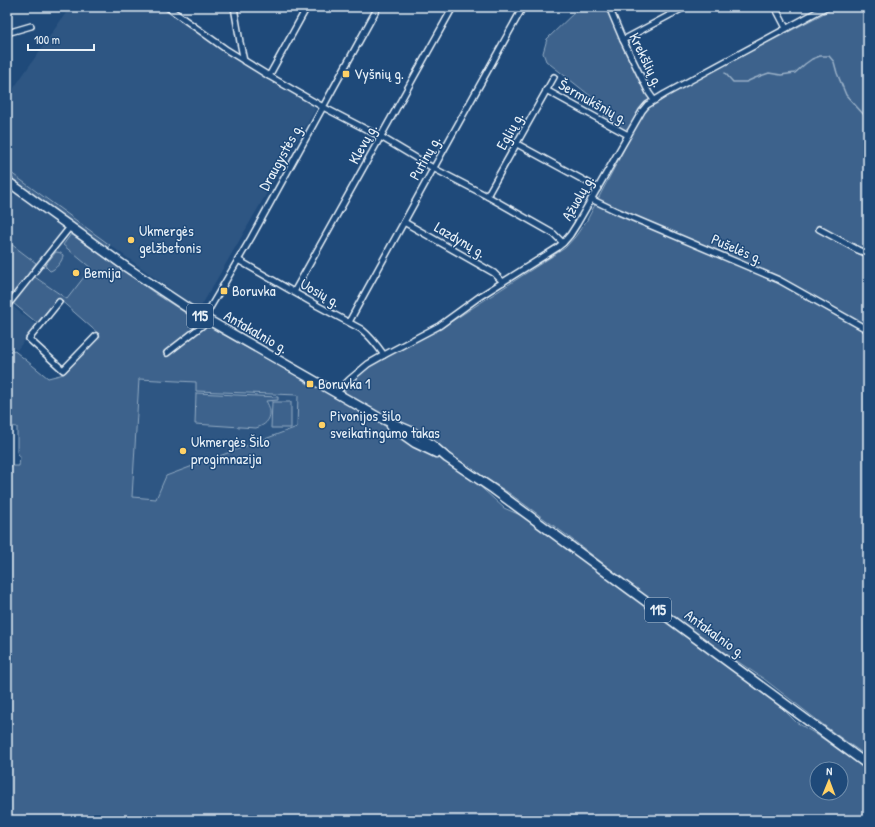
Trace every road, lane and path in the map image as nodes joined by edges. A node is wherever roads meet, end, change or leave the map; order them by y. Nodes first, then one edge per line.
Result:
1 (167, 7) edge
2 (234, 7) edge
3 (307, 7) edge
4 (371, 7) edge
5 (453, 7) edge
6 (523, 7) edge
7 (609, 7) edge
8 (685, 7) edge
9 (775, 7) edge
10 (826, 7) edge
11 (377, 9) edge
12 (32, 26) dead end
13 (786, 28) junction
14 (7, 33) edge
15 (623, 40) junction
16 (244, 61) junction
17 (269, 76) junction
18 (554, 76) dead end
19 (546, 90) junction
20 (654, 100) junction
21 (323, 107) junction
22 (628, 135) junction
23 (381, 138) junction
24 (517, 144) junction
25 (433, 168) junction
26 (7, 181) edge
27 (598, 188) junction
28 (487, 196) junction
29 (591, 199) junction
30 (404, 222) junction
31 (70, 227) junction
32 (819, 229) dead end
33 (564, 243) junction
34 (868, 252) edge
35 (238, 260) junction
36 (503, 282) junction
37 (294, 292) junction
38 (59, 302) dead end
39 (7, 306) edge
40 (206, 319) junction
41 (349, 322) junction
42 (868, 330) edge
43 (96, 336) dead end
44 (167, 353) dead end
45 (384, 354) junction
46 (336, 393) junction
47 (868, 765) edge

1 - 16 street
2 - 16 street
3 - 17 street
4 - 11 street
5 - 23 street, Klevų g.
6 - 25 street, Putinų g.
7 - 15 street, Krekšlių g.
8 - 15 street
9 - 13 street
10 - 13 street, Ąžuolų g.
11 - 21 street, Draugystės g.
12 - 14 street
13 - 20 street, Ąžuolų g.
15 - 20 street, Krekšlių g.
16 - 17 street
17 - 21 street
18 - 19 street, Eglių g.
19 - 22 street, Šermukšnių g.
19 - 24 street, Eglių g.
20 - 22 street, Ąžuolų g.
21 - 23 street
21 - 35 street, Draugystės g.
22 - 27 street, Ąžuolų g.
23 - 25 street
23 - 37 street, Klevų g.
24 - 27 street
24 - 28 street, Eglių g.
25 - 28 street
25 - 30 street, Putinų g.
26 - 31 main road, Antakalnio g. / 115
27 - 29 street, Ąžuolų g.
28 - 33 street
29 - 33 street, Ąžuolų g.
29 - 42 street, Pušelės g.
30 - 36 street, Lazdynų g.
30 - 41 street, Putinų g.
31 - 39 street
31 - 40 main road, Antakalnio g. / 115
32 - 34 street
33 - 36 street, Ąžuolų g.
35 - 37 street, Uosių g.
35 - 40 street, Draugystės g.
36 - 45 street, Ąžuolų g.
37 - 41 street, Uosių g.
38 - 43 street
40 - 44 street, Draugystės g.
40 - 46 main road, Antakalnio g. / 115
41 - 45 street, Uosių g.
45 - 46 street, Ąžuolų g.
46 - 47 main road, Antakalnio g. / 115

